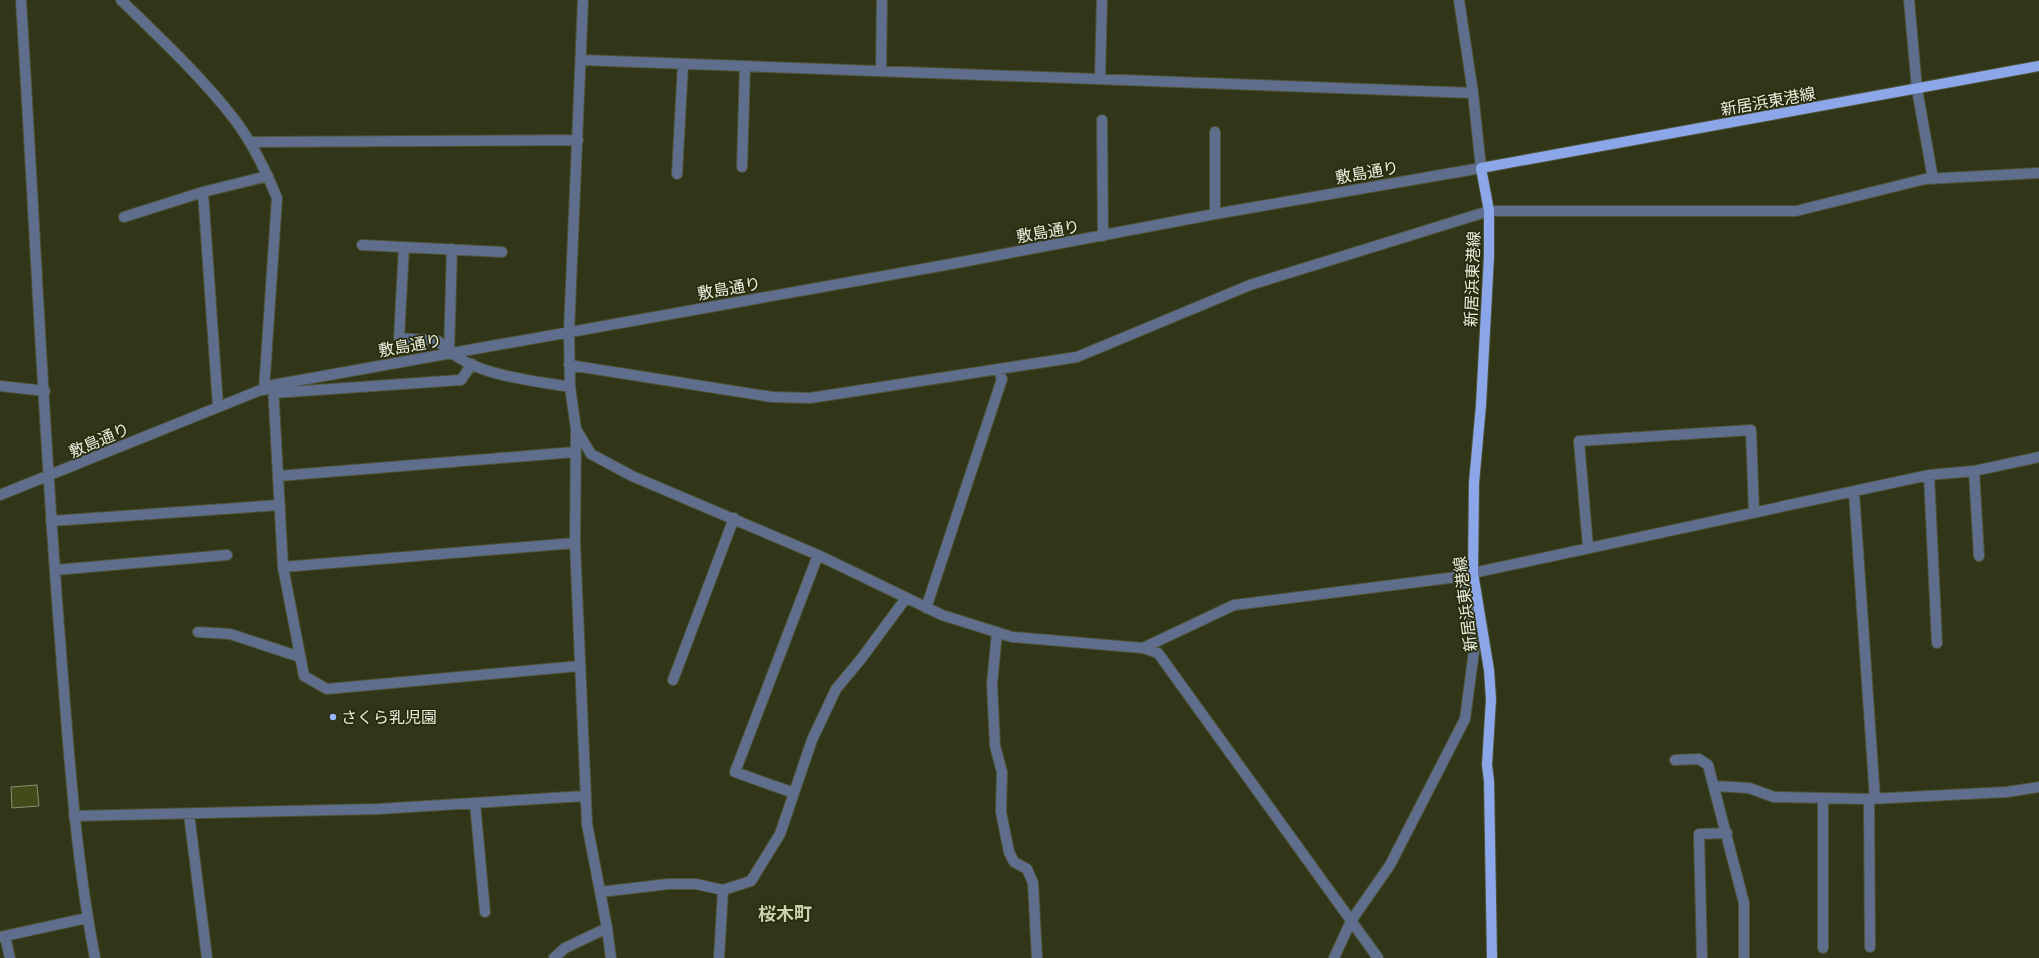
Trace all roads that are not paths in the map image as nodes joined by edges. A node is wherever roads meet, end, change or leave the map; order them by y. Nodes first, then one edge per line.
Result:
1 (21, 0) edge
2 (121, 0) edge
3 (584, 0) edge
4 (882, 0) edge
5 (1102, 0) edge
6 (1459, 0) edge
7 (1909, 0) edge
8 (582, 60) junction
9 (683, 64) junction
10 (745, 66) junction
11 (2039, 66) edge
12 (881, 71) junction
13 (1100, 79) junction
14 (1917, 89) junction
15 (1473, 93) junction
16 (1102, 120) dead end
17 (1215, 132) dead end
18 (578, 140) junction
19 (250, 142) junction
20 (742, 167) dead end
21 (1481, 168) junction
22 (2039, 173) edge
23 (677, 174) dead end
24 (268, 176) junction
25 (1933, 179) junction
26 (203, 192) junction
27 (1489, 211) junction
28 (1215, 214) junction
29 (124, 216) dead end
30 (1103, 236) junction
31 (362, 245) dead end
32 (404, 247) junction
33 (452, 249) junction
34 (502, 252) dead end
35 (569, 332) junction
36 (449, 353) junction
37 (472, 364) junction
38 (569, 365) junction
39 (998, 369) junction
40 (0, 386) edge
41 (570, 387) junction
42 (270, 390) junction
43 (45, 391) junction
44 (218, 406) junction
45 (576, 429) junction
46 (575, 452) junction
47 (2039, 457) edge
48 (1974, 472) junction
49 (1929, 475) junction
50 (278, 476) junction
51 (49, 477) junction
52 (1854, 492) junction
53 (0, 495) edge
54 (280, 504) junction
55 (1754, 512) junction
56 (734, 518) junction
57 (51, 521) junction
58 (574, 543) junction
59 (1588, 547) junction
60 (227, 555) dead end
61 (818, 555) junction
62 (1979, 556) dead end
63 (283, 567) junction
64 (55, 570) junction
65 (1469, 575) junction
66 (906, 598) junction
67 (926, 608) junction
68 (198, 632) dead end
69 (997, 632) junction
70 (1937, 643) dead end
71 (1143, 648) junction
72 (300, 657) junction
73 (579, 666) junction
74 (673, 680) dead end
75 (1675, 760) dead end
76 (1714, 786) junction
77 (2039, 787) edge
78 (794, 793) junction
79 (585, 796) junction
80 (1823, 798) junction
81 (1872, 799) junction
82 (475, 803) junction
83 (189, 814) junction
84 (74, 816) junction
85 (1727, 833) junction
86 (723, 890) junction
87 (600, 892) junction
88 (485, 912) dead end
89 (87, 918) junction
90 (1351, 921) junction
91 (607, 928) junction
92 (3, 936) edge
93 (1870, 947) dead end
94 (1823, 948) dead end
95 (10, 958) edge
96 (94, 958) edge
97 (207, 958) edge
98 (554, 958) edge
99 (611, 958) edge
100 (719, 958) edge
101 (1036, 958) edge
102 (1334, 958) edge
103 (1378, 958) edge
104 (1492, 958) edge
105 (1702, 958) edge
106 (1744, 958) edge

1 - 43 street
2 - 19 street
3 - 8 street
4 - 12 street
5 - 13 street
6 - 15 street
7 - 14 street
8 - 9 street
8 - 18 street
9 - 10 street
9 - 23 street
10 - 12 street
10 - 20 street
11 - 14 main road, 新居浜東港線
12 - 13 street
13 - 15 street
14 - 21 main road, 新居浜東港線
14 - 25 street
15 - 21 street
16 - 30 street
17 - 28 street
18 - 19 street
18 - 35 street
19 - 24 street
21 - 27 main road, 新居浜東港線
21 - 28 street, 敷島通り
22 - 25 street
24 - 26 street
24 - 42 street
25 - 27 street
26 - 29 street
26 - 44 street
27 - 39 street
27 - 65 main road, 新居浜東港線
28 - 30 street, 敷島通り
30 - 35 street, 敷島通り
31 - 32 street
32 - 33 street
32 - 36 street
33 - 34 street
33 - 36 street
35 - 36 street, 敷島通り
35 - 38 street
36 - 37 street
36 - 42 street, 敷島通り
37 - 41 street
37 - 42 street
38 - 39 street
38 - 41 street
39 - 67 street
40 - 43 street
41 - 45 street
42 - 44 street, 敷島通り
42 - 50 street
43 - 51 street
44 - 51 street, 敷島通り
45 - 46 street
45 - 56 street
46 - 50 street
46 - 58 street
47 - 48 street
48 - 49 street
48 - 62 street
49 - 52 street
49 - 70 street
50 - 54 street
51 - 53 street, 敷島通り
51 - 57 street
52 - 55 street
52 - 81 street
54 - 57 street
54 - 63 street
55 - 59 street
55 - 59 street
56 - 61 street
56 - 74 street
57 - 64 street
58 - 63 street
58 - 73 street
59 - 65 street
60 - 64 street
61 - 66 street
61 - 78 street
63 - 72 street
64 - 84 street
65 - 71 street
65 - 90 street
65 - 104 main road, 新居浜東港線
66 - 67 street
66 - 78 street
67 - 69 street
68 - 72 street
69 - 71 street
69 - 101 street
71 - 90 street
72 - 73 street
73 - 79 street
75 - 76 street
76 - 80 street
76 - 85 street
77 - 81 street
78 - 86 street
79 - 82 street
79 - 87 street
80 - 81 street
80 - 94 street
81 - 93 street
82 - 83 street
82 - 88 street
83 - 84 street
83 - 97 street
84 - 89 street
85 - 105 street
85 - 106 street
86 - 87 street
86 - 100 street
87 - 91 street
89 - 92 street
89 - 96 street
90 - 102 street
90 - 103 street
91 - 98 street
91 - 99 street
92 - 95 street

